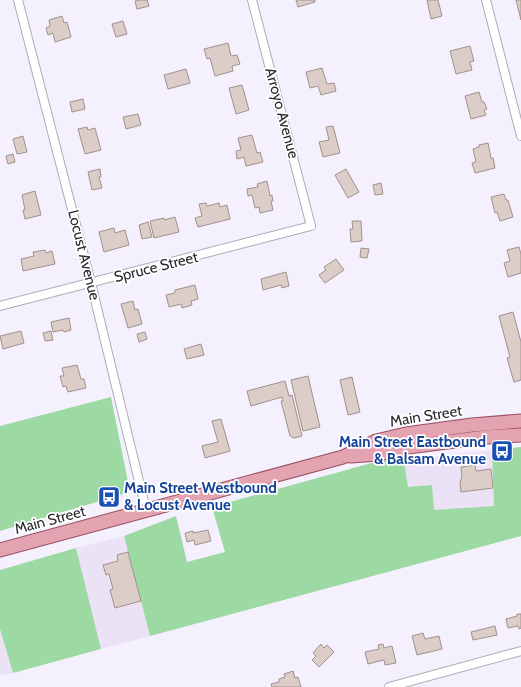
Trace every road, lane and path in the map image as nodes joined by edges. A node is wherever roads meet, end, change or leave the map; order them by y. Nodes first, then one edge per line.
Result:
1 (18, 0) edge
2 (252, 0) edge
3 (486, 0) edge
4 (518, 106) edge
5 (521, 136) edge
6 (311, 226) joint
7 (91, 283) junction
8 (0, 306) edge
9 (521, 421) edge
10 (521, 430) edge
11 (521, 435) edge
12 (486, 437) junction
13 (341, 457) junction
14 (146, 510) junction
15 (0, 550) edge
16 (521, 650) edge
17 (389, 687) edge

1 - 7 street, Locust Avenue
2 - 6 street, Arroyo Avenue
3 - 4 street
4 - 5 street
6 - 7 street, Spruce Street
7 - 8 street, Spruce Street
7 - 14 street, Locust Avenue
9 - 13 main road, Main Street
10 - 12 main road
11 - 12 main road, Main Street
12 - 13 main road, Main Street
13 - 14 main road, Main Street
14 - 15 main road, Main Street
16 - 17 street

